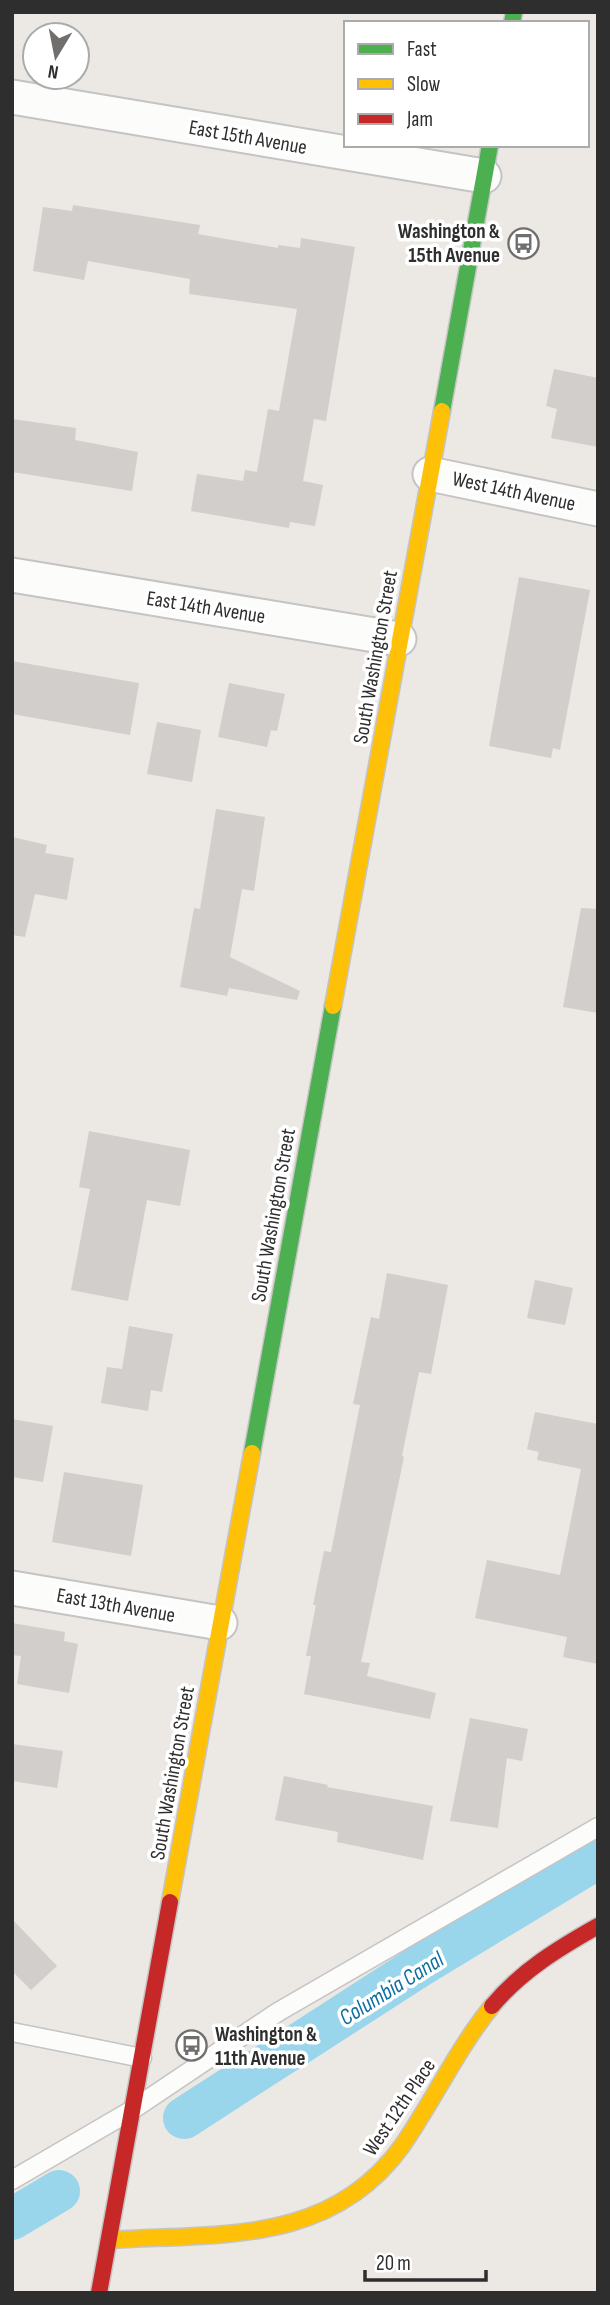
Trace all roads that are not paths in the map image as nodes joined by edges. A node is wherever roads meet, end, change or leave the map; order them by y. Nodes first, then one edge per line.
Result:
1 (12, 97) edge
2 (344, 142) edge
3 (383, 147) edge
4 (487, 161) edge
5 (430, 474) junction
6 (598, 509) edge
7 (12, 575) edge
8 (400, 639) junction
9 (12, 1588) edge
10 (220, 1623) junction
11 (598, 1827) edge
12 (598, 1926) edge
13 (12, 2032) edge
14 (142, 2057) junction
15 (132, 2110) junction
16 (12, 2180) edge
17 (109, 2240) junction
18 (99, 2293) edge

1 - 2 street, East 15th Avenue
3 - 4 street, East 15th Avenue
4 - 5 main road, South Washington Street
5 - 6 street, West 14th Avenue
5 - 8 main road, South Washington Street
7 - 8 street, East 14th Avenue
8 - 10 main road, South Washington Street
9 - 10 street, East 13th Avenue
10 - 14 main road, South Washington Street
11 - 15 lane
12 - 17 main road, West 12th Place
13 - 14 lane
14 - 15 main road, South Washington Street
15 - 16 lane
15 - 17 main road, South Washington Street
17 - 18 main road, South Washington Street

